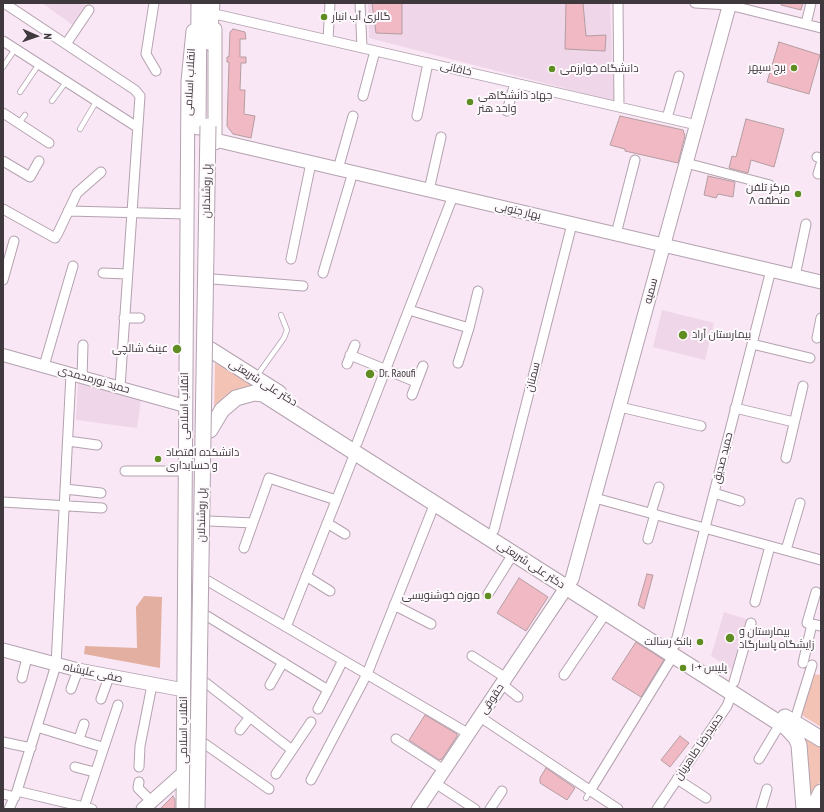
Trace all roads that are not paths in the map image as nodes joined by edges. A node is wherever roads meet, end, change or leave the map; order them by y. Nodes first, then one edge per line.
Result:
1 (4, 3) edge
2 (154, 3) edge
3 (195, 3) edge
4 (200, 3) edge
5 (330, 3) edge
6 (360, 3) edge
7 (618, 3) edge
8 (695, 3) edge
9 (811, 3) edge
10 (730, 4) edge
11 (89, 10) dead end
12 (210, 13) edge
13 (806, 24) junction
14 (821, 28) edge
15 (328, 40) junction
16 (3, 41) edge
17 (66, 44) junction
18 (362, 48) junction
19 (15, 49) junction
20 (375, 51) junction
21 (428, 63) junction
22 (38, 64) junction
23 (3, 67) edge
24 (156, 71) dead end
25 (679, 76) dead end
26 (66, 82) junction
27 (515, 83) junction
28 (20, 92) dead end
29 (363, 96) dead end
30 (52, 101) dead end
31 (96, 102) junction
32 (619, 107) junction
33 (507, 111) dead end
34 (3, 113) edge
35 (25, 115) dead end
36 (353, 116) dead end
37 (418, 116) dead end
38 (667, 118) junction
39 (19, 123) junction
40 (697, 125) junction
41 (203, 126) junction
42 (137, 127) junction
43 (80, 129) dead end
44 (441, 137) dead end
45 (215, 140) junction
46 (49, 143) dead end
47 (635, 160) dead end
48 (820, 160) edge
49 (3, 161) edge
50 (39, 161) dead end
51 (311, 162) junction
52 (686, 163) junction
53 (338, 169) junction
54 (101, 172) dead end
55 (353, 172) junction
56 (818, 174) dead end
57 (770, 185) dead end
58 (429, 190) junction
59 (453, 196) junction
60 (3, 209) edge
61 (68, 211) junction
62 (131, 214) junction
63 (187, 214) junction
64 (572, 224) junction
65 (806, 224) dead end
66 (616, 234) junction
67 (14, 241) dead end
68 (186, 241) junction
69 (213, 245) junction
70 (664, 245) junction
71 (7, 252) edge
72 (291, 259) dead end
73 (73, 266) dead end
74 (771, 270) junction
75 (103, 272) dead end
76 (323, 273) dead end
77 (127, 274) junction
78 (795, 276) junction
79 (213, 279) junction
80 (3, 280) edge
81 (821, 282) edge
82 (303, 286) dead end
83 (478, 291) dead end
84 (409, 310) junction
85 (281, 315) dead end
86 (124, 318) junction
87 (140, 318) dead end
88 (821, 318) edge
89 (469, 328) junction
90 (817, 338) dead end
91 (752, 344) junction
92 (83, 345) dead end
93 (355, 345) dead end
94 (211, 350) junction
95 (3, 355) edge
96 (350, 355) junction
97 (810, 358) dead end
98 (185, 360) junction
99 (458, 363) dead end
100 (347, 364) dead end
101 (44, 366) junction
102 (423, 366) dead end
103 (386, 370) junction
104 (77, 375) junction
105 (255, 378) junction
106 (416, 382) junction
107 (803, 386) dead end
108 (120, 387) junction
109 (412, 395) dead end
110 (185, 406) junction
111 (620, 407) junction
112 (736, 408) junction
113 (794, 422) junction
114 (701, 426) dead end
115 (210, 430) junction
116 (68, 441) junction
117 (97, 445) dead end
118 (356, 448) junction
119 (786, 458) dead end
120 (125, 471) dead end
121 (184, 471) junction
122 (659, 487) dead end
123 (66, 489) junction
124 (714, 493) junction
125 (101, 494) dead end
126 (595, 498) junction
127 (336, 500) junction
128 (740, 501) dead end
129 (3, 502) edge
130 (435, 503) junction
131 (800, 504) dead end
132 (64, 505) junction
133 (102, 508) dead end
134 (653, 514) junction
135 (209, 521) junction
136 (253, 523) junction
137 (327, 523) junction
138 (705, 528) junction
139 (494, 530) junction
140 (345, 534) dead end
141 (648, 539) dead end
142 (770, 546) junction
143 (244, 548) dead end
144 (786, 550) junction
145 (513, 554) junction
146 (821, 559) edge
147 (306, 576) junction
148 (208, 581) junction
149 (570, 584) junction
150 (330, 590) dead end
151 (816, 592) dead end
152 (488, 594) dead end
153 (755, 602) dead end
154 (394, 605) junction
155 (606, 613) junction
156 (207, 616) junction
157 (752, 623) dead end
158 (430, 624) dead end
159 (817, 625) edge
160 (286, 627) junction
161 (184, 647) junction
162 (207, 648) junction
163 (3, 650) edge
164 (674, 650) junction
165 (472, 656) dead end
166 (27, 657) junction
167 (343, 660) junction
168 (283, 662) junction
169 (803, 663) dead end
170 (56, 665) junction
171 (812, 665) dead end
172 (78, 670) junction
173 (367, 674) junction
174 (564, 675) dead end
175 (109, 677) junction
176 (22, 678) dead end
177 (504, 681) junction
178 (206, 683) junction
179 (152, 685) junction
180 (270, 685) dead end
181 (733, 688) junction
182 (71, 689) dead end
183 (184, 690) junction
184 (328, 690) junction
185 (518, 697) dead end
186 (101, 699) dead end
187 (118, 705) dead end
188 (318, 709) dead end
189 (250, 717) junction
190 (480, 717) junction
191 (311, 722) dead end
192 (787, 723) junction
193 (84, 724) dead end
194 (38, 727) junction
195 (240, 730) dead end
196 (814, 732) edge
197 (469, 734) junction
198 (79, 739) junction
199 (396, 739) dead end
200 (821, 739) edge
201 (3, 742) edge
202 (184, 743) junction
203 (102, 747) junction
204 (31, 748) junction
205 (205, 749) junction
206 (292, 750) junction
207 (760, 759) dead end
208 (75, 767) dead end
209 (139, 767) dead end
210 (444, 770) junction
211 (94, 772) junction
212 (184, 772) junction
213 (276, 774) dead end
214 (677, 779) junction
215 (311, 780) dead end
216 (139, 782) dead end
217 (436, 783) junction
218 (767, 789) dead end
219 (269, 790) dead end
220 (502, 791) dead end
221 (821, 792) edge
222 (3, 794) edge
223 (16, 794) junction
224 (588, 794) junction
225 (706, 798) dead end
226 (147, 805) edge
227 (81, 808) edge
228 (9, 809) edge
229 (184, 809) edge
230 (190, 809) edge
231 (197, 809) edge
232 (204, 809) edge
233 (418, 809) edge
234 (475, 809) edge
235 (490, 809) edge
236 (618, 809) edge
237 (657, 809) edge
238 (761, 809) edge
239 (804, 809) edge
240 (814, 809) edge

1 - 17 street
2 - 24 street
3 - 63 main road, انقلاب اسلامی
4 - 12 main road, انقلاب اسلامی
5 - 15 street
6 - 18 street
7 - 32 street
8 - 10 street
9 - 13 street
10 - 13 street
10 - 40 main road, سمیه
11 - 17 street
12 - 15 street, خاقانی
12 - 41 main road, انقلاب اسلامی
12 - 45 main road, انقلاب اسلامی
13 - 14 street
15 - 18 street, خاقانی
16 - 19 street
17 - 42 street
18 - 20 street, خاقانی
19 - 22 street
19 - 23 lane
20 - 21 street, خاقانی
20 - 29 street
21 - 27 street, خاقانی
21 - 37 street
22 - 26 street
22 - 28 lane
25 - 38 street
26 - 30 lane
26 - 31 street
27 - 32 street, خاقانی
27 - 33 street
31 - 42 street
31 - 43 lane
32 - 38 street, خاقانی
34 - 39 street
35 - 39 lane
36 - 53 street
38 - 40 street, خاقانی
39 - 46 street
40 - 52 main road, سمیه
41 - 230 main road, پل روشندلان
41 - 231 main road, پل روشندلان, bridge
42 - 62 street
44 - 58 street
45 - 51 main road, بهار جنوبی
45 - 69 main road, انقلاب اسلامی
47 - 66 street
48 - 56 street
49 - 50 street
51 - 53 main road, بهار جنوبی
51 - 72 street
52 - 57 street
52 - 70 main road, سمیه
53 - 55 main road, بهار جنوبی
54 - 61 street
55 - 58 main road, بهار جنوبی
55 - 76 street
58 - 59 main road, بهار جنوبی
59 - 64 main road, بهار جنوبی
59 - 84 street
60 - 61 street
61 - 62 street
62 - 63 street
62 - 77 street
63 - 68 main road, انقلاب اسلامی
64 - 66 main road, بهار جنوبی
64 - 139 street, سمنان
65 - 78 street
66 - 70 main road, بهار جنوبی
67 - 71 street
68 - 69 main road
68 - 98 main road, انقلاب اسلامی
69 - 79 main road, انقلاب اسلامی
70 - 74 main road, بهار جنوبی
70 - 111 main road, سمیه
71 - 80 street
73 - 101 street
74 - 78 main road, بهار جنوبی
74 - 91 street, حمید صدیق
75 - 77 street
77 - 86 street
78 - 81 main road, بهار جنوبی
79 - 82 street
79 - 94 main road, انقلاب اسلامی
83 - 89 street
84 - 89 street
84 - 103 street
85 - 105 lane
86 - 87 street
86 - 108 street
88 - 90 street
89 - 99 street
91 - 97 street
91 - 112 street, حمید صدیق
92 - 104 street
93 - 96 street
94 - 98 main road
94 - 105 main road, دکتر علی شریعتی
94 - 115 main road, انقلاب اسلامی
95 - 101 street, حمید نورمحمدی
96 - 100 street
96 - 103 street
98 - 110 main road, انقلاب اسلامی
101 - 104 street, حمید نورمحمدی
102 - 106 street
103 - 106 street
103 - 118 street
104 - 108 street, حمید نورمحمدی
104 - 116 street
105 - 118 main road, دکتر علی شریعتی
106 - 109 street
107 - 113 street
108 - 110 street, حمید نورمحمدی
110 - 121 main road, انقلاب اسلامی
111 - 114 street
111 - 126 main road, سمیه
112 - 113 street
112 - 124 street, حمید صدیق
113 - 119 street
115 - 118 main road, دکتر علی شریعتی
115 - 135 main road, انقلاب اسلامی
116 - 117 street
116 - 123 street
118 - 127 street
118 - 130 main road, دکتر علی شریعتی
118 - 139 main road, دکتر علی شریعتی
120 - 121 street
121 - 161 main road, انقلاب اسلامی
122 - 134 street
123 - 125 street
123 - 132 street
124 - 128 street
124 - 138 street, حمید صدیق
126 - 134 street
126 - 149 main road, سمیه
127 - 136 street
127 - 137 street
129 - 132 street
130 - 145 main road, دکتر علی شریعتی
130 - 154 street
131 - 144 street
132 - 133 street
132 - 170 street
134 - 138 street
134 - 141 street
135 - 136 street
135 - 148 main road, انقلاب اسلامی
136 - 143 street
137 - 140 street
137 - 147 street
138 - 142 street
138 - 164 street, حمید صدیق
139 - 149 main road, دکتر علی شریعتی
142 - 144 street
142 - 153 street
144 - 146 street
145 - 149 main road, دکتر علی شریعتی
145 - 152 street
147 - 150 street
147 - 160 street
148 - 156 main road, انقلاب اسلامی
148 - 160 street
149 - 155 main road, دکتر علی شریعتی
149 - 164 main road, دکتر علی شریعتی
149 - 177 main road, حقوقی
151 - 159 street
154 - 158 street
154 - 173 street
155 - 164 main road, دکتر علی شریعتی
155 - 174 street
156 - 162 main road, انقلاب اسلامی
156 - 168 street
157 - 181 street, حمیدرضا طاهریان
159 - 169 street
160 - 167 street
161 - 162 main road
161 - 183 main road, انقلاب اسلامی
162 - 178 main road, انقلاب اسلامی
163 - 166 main road, صفی علیشاه
164 - 181 main road, دکتر علی شریعتی
164 - 224 street, حمید صدیق
165 - 177 street
166 - 170 main road, صفی علیشاه
166 - 176 street
167 - 173 street
167 - 184 street
168 - 180 street
168 - 184 street
170 - 172 main road, صفی علیشاه
170 - 194 street
171 - 192 street
172 - 175 main road, صفی علیشاه
172 - 182 street
173 - 197 street
173 - 215 street
175 - 179 main road, صفی علیشاه
175 - 186 street
177 - 185 street
177 - 190 main road, حقوقی
178 - 189 street
178 - 205 main road, انقلاب اسلامی
179 - 183 main road, صفی علیشاه
179 - 209 street
181 - 192 main road, دکتر علی شریعتی
181 - 214 street, حمیدرضا طاهریان
183 - 202 main road, انقلاب اسلامی
184 - 188 street
187 - 203 street
189 - 195 street
189 - 206 street
190 - 197 main road, حقوقی
190 - 224 street
191 - 206 street
192 - 196 main road, دکتر علی شریعتی
192 - 207 street
192 - 239 main road, دکتر علی شریعتی
193 - 198 street
194 - 198 street
194 - 204 street
196 - 200 main road, دکتر علی شریعتی
197 - 210 main road, حقوقی
198 - 203 street
199 - 210 street
201 - 204 street
202 - 205 main road
202 - 212 main road, انقلاب اسلامی
203 - 211 street
204 - 223 street
205 - 212 main road
205 - 219 street
205 - 232 main road, انقلاب اسلامی
206 - 213 street
208 - 211 street
210 - 217 main road, حقوقی
211 - 227 street
212 - 226 main road
212 - 229 main road, انقلاب اسلامی
214 - 225 street
214 - 237 street, حمیدرضا طاهریان
216 - 226 street
217 - 233 main road, حقوقی
217 - 234 street
218 - 238 street
220 - 235 street
221 - 240 main road
222 - 223 street
223 - 227 street
223 - 228 street
224 - 236 street
229 - 232 main road

